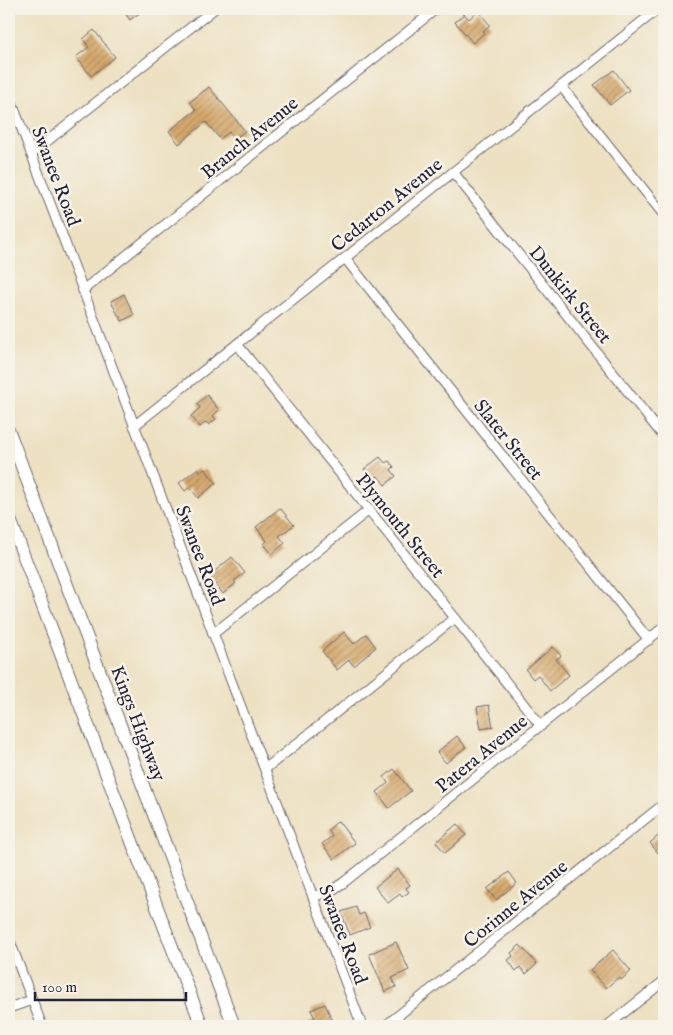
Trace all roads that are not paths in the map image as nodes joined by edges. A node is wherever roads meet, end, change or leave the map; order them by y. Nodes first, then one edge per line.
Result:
1 (214, 9) edge
2 (436, 9) edge
3 (658, 9) edge
4 (561, 86) junction
5 (9, 95) edge
6 (31, 154) junction
7 (453, 172) junction
8 (664, 215) edge
9 (345, 258) junction
10 (83, 290) junction
11 (237, 344) junction
12 (134, 426) junction
13 (9, 432) edge
14 (664, 437) edge
15 (369, 510) junction
16 (9, 517) edge
17 (455, 618) junction
18 (664, 627) edge
19 (213, 634) junction
20 (649, 640) junction
21 (541, 726) junction
22 (264, 769) junction
23 (664, 804) edge
24 (313, 897) junction
25 (9, 939) edge
26 (664, 981) edge
27 (32, 1000) junction
28 (9, 1008) edge
29 (42, 1026) edge
30 (202, 1026) edge
31 (234, 1026) edge
32 (362, 1026) edge
33 (385, 1026) edge
34 (607, 1026) edge

1 - 6 street
2 - 10 street, Branch Avenue
3 - 4 street, Cedarton Avenue
4 - 7 street, Cedarton Avenue
4 - 8 street
5 - 6 street, Swanee Road
6 - 10 street, Swanee Road
7 - 9 street, Cedarton Avenue
7 - 14 street, Dunkirk Street
9 - 11 street, Cedarton Avenue
9 - 20 street, Slater Street
10 - 12 street, Swanee Road
11 - 12 street, Cedarton Avenue
11 - 15 street, Plymouth Street
12 - 19 street, Swanee Road
13 - 31 main road, Kings Highway
15 - 17 street, Plymouth Street
15 - 19 street
16 - 30 main road
17 - 21 street, Plymouth Street
17 - 22 street
18 - 20 street, Patera Avenue
19 - 22 street, Swanee Road
20 - 21 street, Patera Avenue
21 - 24 street, Patera Avenue
22 - 24 street, Swanee Road
23 - 33 street, Corinne Avenue
24 - 32 street, Swanee Road
25 - 27 street
26 - 34 street
27 - 28 street
27 - 29 street

